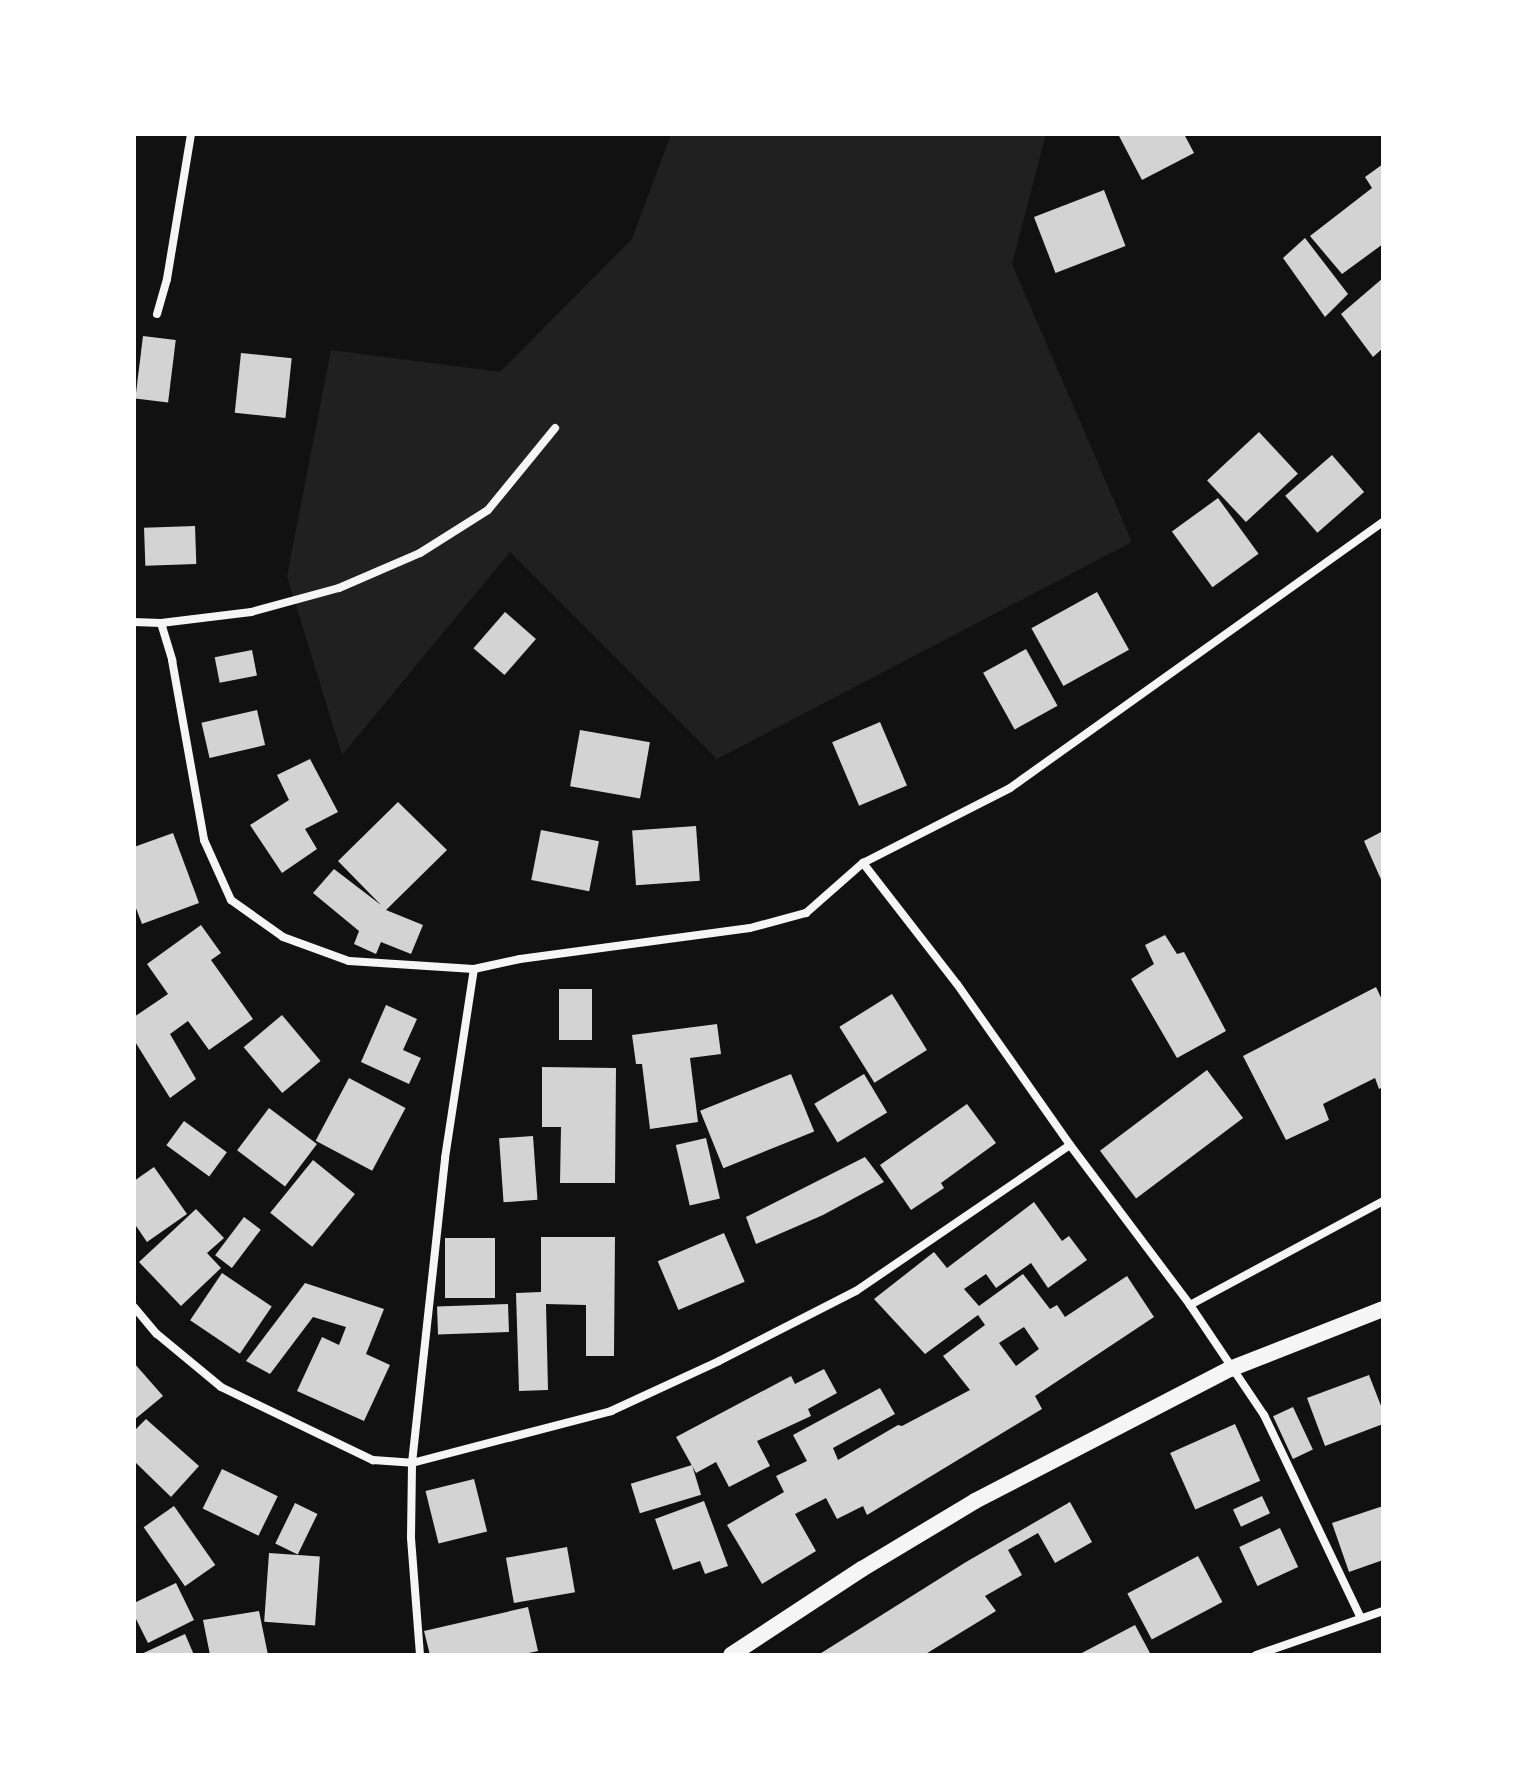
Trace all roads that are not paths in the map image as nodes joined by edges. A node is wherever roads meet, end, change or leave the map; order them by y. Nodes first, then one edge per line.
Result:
1 (191, 134) edge
2 (157, 314) dead end
3 (555, 428) dead end
4 (1383, 522) edge
5 (134, 622) edge
6 (161, 623) junction
7 (863, 863) junction
8 (474, 969) junction
9 (1070, 1145) junction
10 (1383, 1201) edge
11 (1190, 1305) junction
12 (134, 1307) edge
13 (1383, 1309) edge
14 (1230, 1369) junction
15 (412, 1463) junction
16 (1383, 1611) edge
17 (1361, 1618) junction
18 (420, 1655) edge
19 (731, 1655) edge
20 (1256, 1655) edge

1 - 2 street
3 - 6 street
4 - 7 street
5 - 6 street
6 - 8 street
7 - 8 street
7 - 9 street
8 - 15 street
9 - 11 street
9 - 15 street
10 - 11 street
11 - 14 street
12 - 15 street
13 - 14 main road
14 - 17 street
14 - 19 main road
15 - 18 street
16 - 17 street
17 - 20 street

